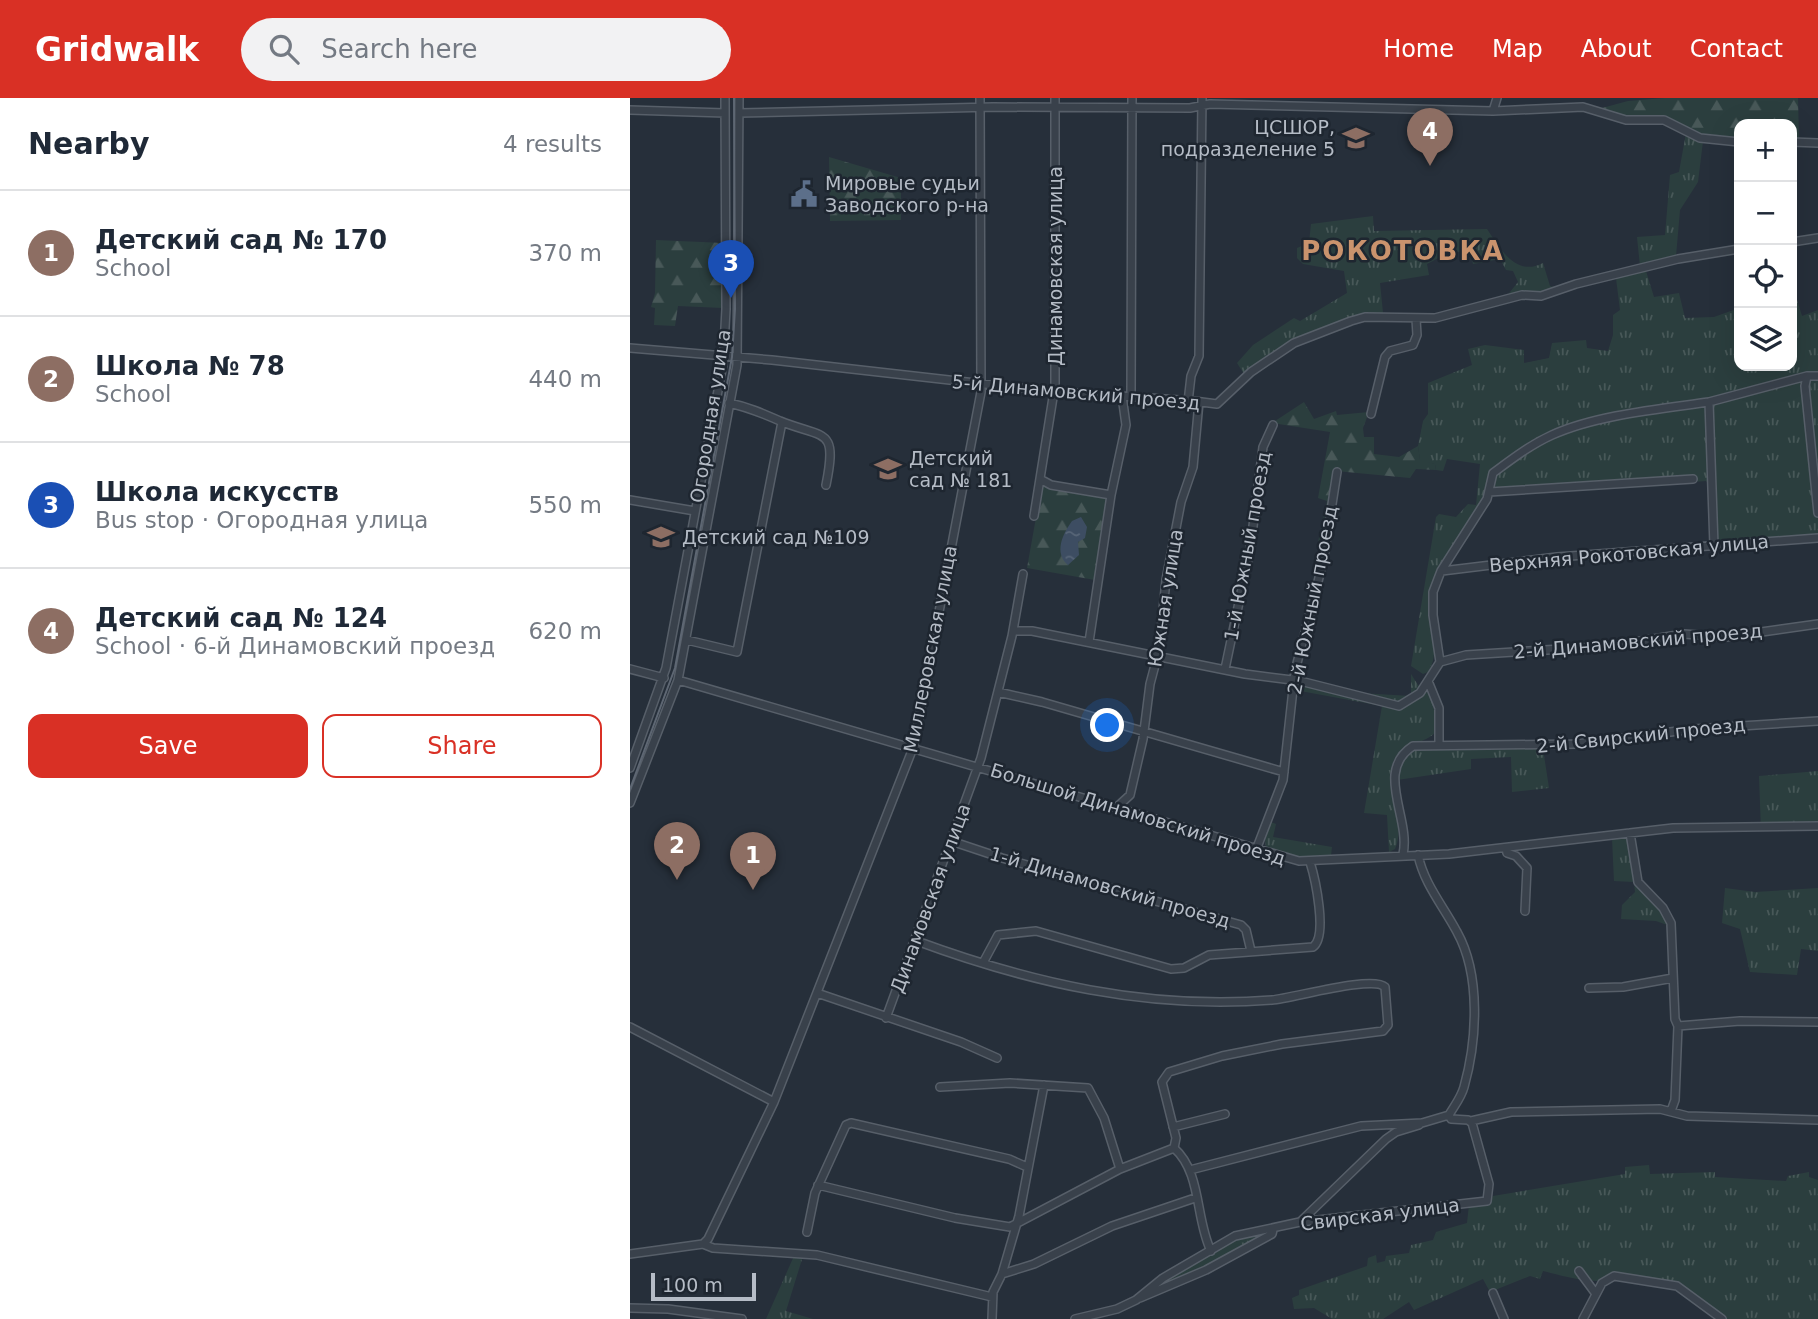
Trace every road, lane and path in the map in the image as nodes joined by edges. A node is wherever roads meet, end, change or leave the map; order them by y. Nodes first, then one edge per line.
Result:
1 (725, 98) edge
2 (739, 98) edge
3 (980, 98) edge
4 (1055, 98) edge
5 (1132, 98) edge
6 (1497, 98) edge
7 (1201, 102) edge
8 (1132, 107) junction
9 (980, 108) junction
10 (1055, 108) junction
11 (630, 110) edge
12 (1493, 111) junction
13 (725, 113) junction
14 (740, 113) junction
15 (1734, 141) edge
16 (1797, 142) edge
17 (1818, 143) edge
18 (1818, 238) edge
19 (1797, 241) edge
20 (1734, 250) edge
21 (1416, 319) junction
22 (630, 348) edge
23 (723, 357) junction
24 (738, 357) junction
25 (1807, 376) junction
26 (1818, 376) edge
27 (981, 383) junction
28 (1054, 391) junction
29 (1122, 396) junction
30 (1131, 397) junction
31 (1188, 402) junction
32 (1199, 402) junction
33 (1709, 402) junction
34 (729, 403) junction
35 (1371, 414) dead end
36 (782, 422) junction
37 (1273, 425) dead end
38 (1338, 472) dead end
39 (1040, 479) junction
40 (1693, 479) dead end
41 (826, 485) dead end
42 (1489, 492) junction
43 (1111, 495) junction
44 (630, 500) edge
45 (695, 511) junction
46 (1818, 513) edge
47 (1034, 516) dead end
48 (1818, 538) edge
49 (1714, 546) junction
50 (1441, 571) junction
51 (1023, 574) dead end
52 (1818, 624) edge
53 (1013, 631) junction
54 (687, 640) junction
55 (1089, 642) junction
56 (1157, 656) junction
57 (1440, 662) junction
58 (630, 669) edge
59 (1225, 669) junction
60 (664, 678) junction
61 (678, 680) junction
62 (1293, 681) junction
63 (1428, 681) junction
64 (999, 692) junction
65 (1818, 721) edge
66 (1143, 732) junction
67 (1439, 743) junction
68 (913, 748) junction
69 (978, 766) junction
70 (630, 768) edge
71 (1284, 772) junction
72 (1130, 795) junction
73 (630, 803) edge
74 (1117, 807) junction
75 (1135, 813) junction
76 (1818, 826) edge
77 (1629, 833) junction
78 (951, 841) junction
79 (1506, 848) junction
80 (1256, 850) junction
81 (1403, 854) junction
82 (1418, 855) junction
83 (1310, 862) junction
84 (1525, 911) dead end
85 (914, 940) junction
86 (1251, 951) junction
87 (984, 961) junction
88 (1673, 978) junction
89 (1588, 988) dead end
90 (817, 993) junction
91 (886, 1018) junction
92 (1818, 1022) edge
93 (1678, 1026) junction
94 (630, 1027) edge
95 (997, 1058) dead end
96 (1044, 1085) junction
97 (940, 1087) dead end
98 (774, 1102) junction
99 (1671, 1111) junction
100 (1225, 1114) dead end
101 (1448, 1115) junction
102 (1818, 1120) edge
103 (1471, 1121) junction
104 (1422, 1123) junction
105 (1173, 1127) junction
106 (1174, 1148) junction
107 (1027, 1167) junction
108 (1120, 1169) junction
109 (1190, 1170) junction
110 (818, 1185) junction
111 (1195, 1198) junction
112 (1300, 1222) junction
113 (1016, 1223) junction
114 (1273, 1230) junction
115 (807, 1232) dead end
116 (703, 1244) junction
117 (1211, 1251) junction
118 (630, 1254) edge
119 (1579, 1271) dead end
120 (1002, 1274) junction
121 (1493, 1293) dead end
122 (1596, 1294) junction
123 (992, 1297) junction
124 (1136, 1300) junction
125 (630, 1308) edge
126 (742, 1319) edge
127 (992, 1319) edge
128 (1075, 1319) edge
129 (1504, 1319) edge
130 (1583, 1319) edge
131 (1722, 1319) edge

1 - 13 street, Огородная улица
2 - 14 street, Огородная улица
3 - 9 street, Миллеровская улица
4 - 10 street, Динамовская улица
5 - 8 street
6 - 12 street
7 - 8 street
7 - 12 street
7 - 31 street
8 - 10 street
8 - 30 street
9 - 10 street
9 - 14 street
9 - 27 street, Миллеровская улица
10 - 28 street, Динамовская улица
11 - 13 street
12 - 15 street
13 - 23 street, Огородная улица
14 - 24 street, Огородная улица
16 - 17 street
18 - 19 street
20 - 21 street, 5-й Динамовский проезд
21 - 32 street, 5-й Динамовский проезд
21 - 35 street
22 - 23 street, 5-й Динамовский проезд
23 - 24 street, 5-й Динамовский проезд
23 - 45 street, Огородная улица
24 - 27 street, 5-й Динамовский проезд
24 - 34 street, Огородная улица
25 - 26 street
25 - 33 street
25 - 46 street
27 - 28 street, 5-й Динамовский проезд
27 - 68 street, Миллеровская улица
28 - 29 street, 5-й Динамовский проезд
28 - 39 street, Динамовская улица
29 - 30 street, 5-й Динамовский проезд
29 - 43 street
30 - 31 street, 5-й Динамовский проезд
31 - 32 street, 5-й Динамовский проезд
32 - 56 street, Южная улица
33 - 42 street
33 - 49 street
34 - 36 street
34 - 54 street, Огородная улица
36 - 41 street
36 - 54 street
37 - 59 street, 1-й Южный проезд
38 - 62 street, 2-й Южный проезд
39 - 43 street
39 - 47 street, Динамовская улица
40 - 42 street
42 - 50 street
43 - 55 street
44 - 45 street
45 - 60 street, Огородная улица
48 - 49 street, Верхняя Рокотовская улица
49 - 50 street, Верхняя Рокотовская улица
50 - 57 street
51 - 53 street, Динамовская улица
52 - 57 street, 2-й Динамовский проезд
53 - 55 street
53 - 64 street, Динамовская улица
54 - 61 street, Огородная улица
55 - 56 street
56 - 59 street
56 - 66 street, Южная улица
57 - 63 street
58 - 60 street
59 - 62 street
60 - 70 street, Огородная улица
61 - 68 street, Большой Динамовский проезд
61 - 73 street, Огородная улица
62 - 63 street
62 - 71 street, 2-й Южный проезд
63 - 67 street
64 - 66 street
64 - 69 street, Динамовская улица
65 - 67 street, 2-й Свирский проезд
66 - 71 street
66 - 72 street, Южная улица
67 - 81 street, 2-й Свирский проезд
68 - 69 street, Большой Динамовский проезд
68 - 90 street, Миллеровская улица
69 - 74 street, Большой Динамовский проезд
69 - 78 street, Динамовская улица
71 - 80 street, 2-й Южный проезд
72 - 74 street
72 - 75 street, Южная улица
74 - 75 street, Большой Динамовский проезд
75 - 80 street, Большой Динамовский проезд
76 - 77 street, Большой Динамовский проезд
77 - 79 street, Большой Динамовский проезд
77 - 88 street
78 - 85 street, Динамовская улица
78 - 86 street, 1-й Динамовский проезд
79 - 82 street, Большой Динамовский проезд
79 - 84 street
80 - 83 street, Большой Динамовский проезд
81 - 82 street, Большой Динамовский проезд
81 - 83 street, Большой Динамовский проезд
82 - 101 street
83 - 86 street
85 - 87 street
85 - 91 street, Динамовская улица
86 - 87 street
87 - 105 street
88 - 89 street
88 - 93 street
90 - 91 street
90 - 98 street, Миллеровская улица
91 - 95 street
92 - 93 street
93 - 99 street
94 - 98 street
96 - 97 street
96 - 107 street
96 - 108 street
98 - 116 street, Миллеровская улица
99 - 102 street
99 - 103 street
100 - 105 street
101 - 103 street
101 - 104 street
103 - 112 street, Свирская улица
104 - 109 street
104 - 112 street
105 - 106 street
106 - 108 street
106 - 109 street
107 - 110 street
107 - 113 street
108 - 113 street
109 - 111 street
110 - 113 street
110 - 115 street
111 - 117 street
111 - 120 street
112 - 114 street, Свирская улица
113 - 120 street
114 - 117 street, Свирская улица
114 - 124 street, Свирская улица
116 - 118 street
116 - 123 street
117 - 124 street, Свирская улица
119 - 122 street
120 - 123 street
121 - 129 street
122 - 130 street
122 - 131 street
123 - 127 street
124 - 128 street, Свирская улица
125 - 126 street

